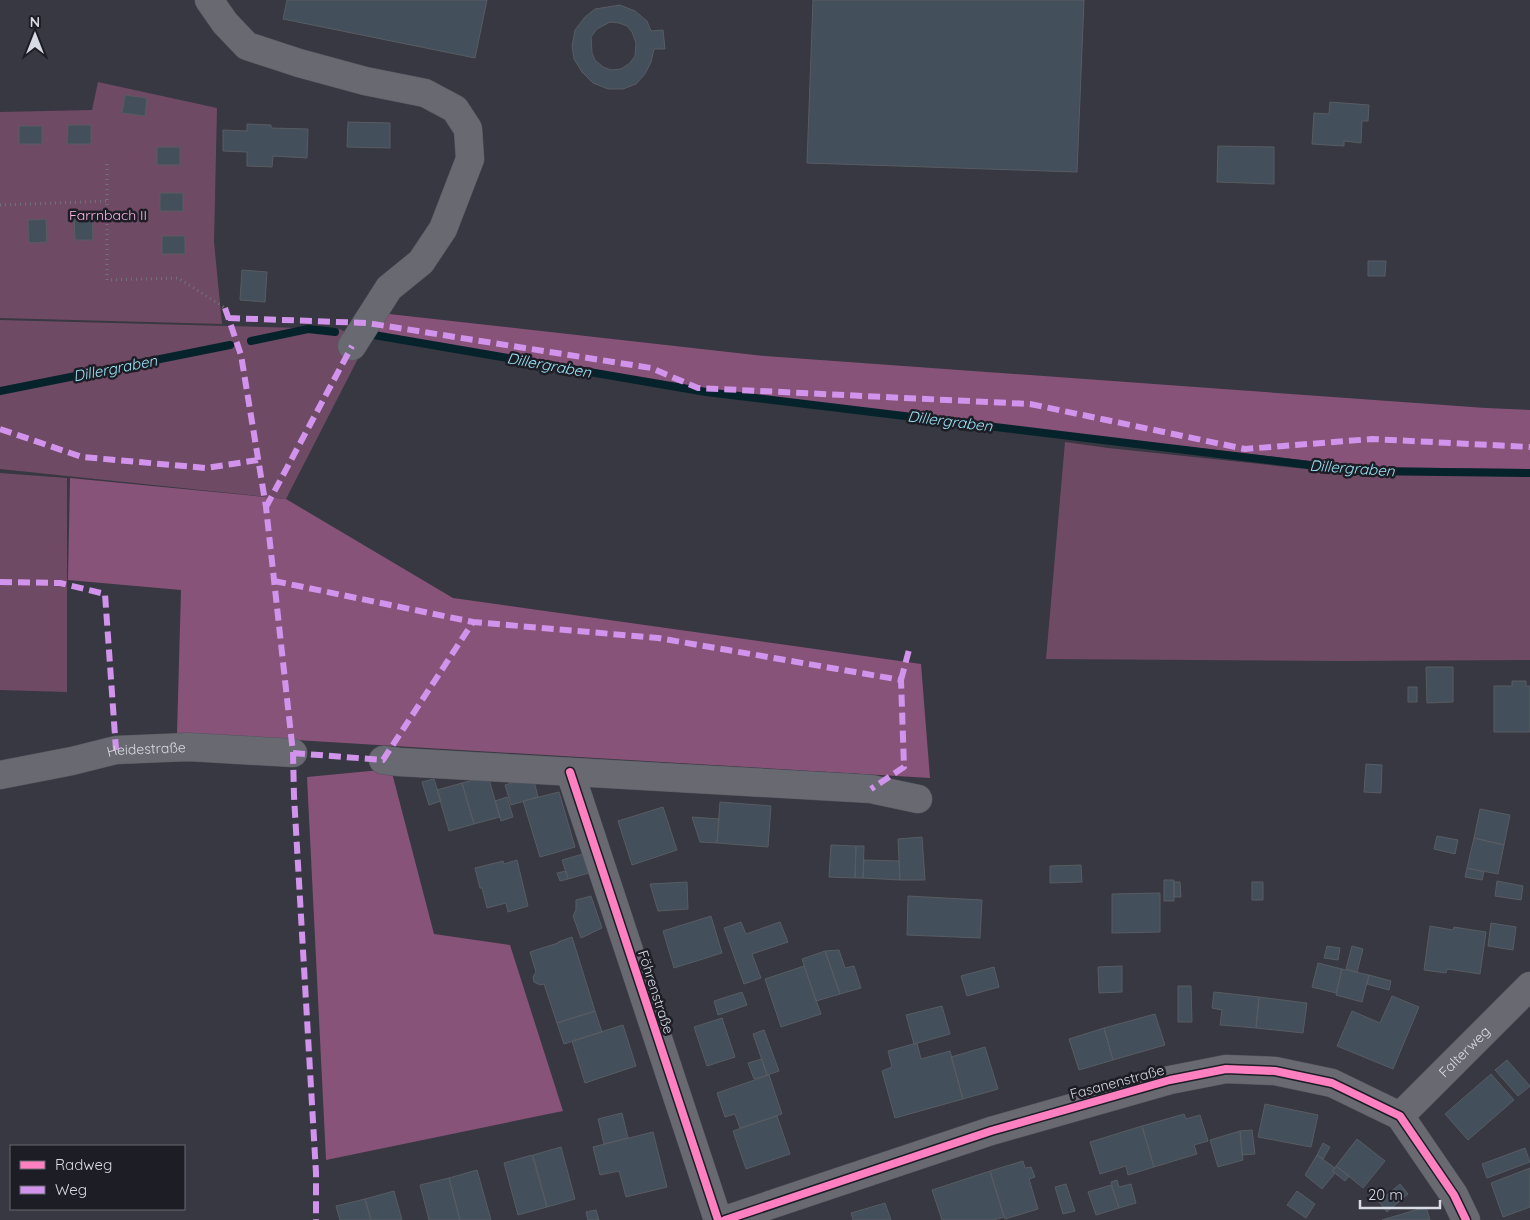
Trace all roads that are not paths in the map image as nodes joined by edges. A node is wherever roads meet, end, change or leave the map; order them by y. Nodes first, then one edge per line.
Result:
1 (209, 0) edge
2 (352, 346) dead end
3 (293, 753) dead end
4 (383, 760) dead end
5 (570, 772) junction
6 (0, 775) edge
7 (918, 799) dead end
8 (1530, 986) edge
9 (1400, 1116) junction
10 (718, 1220) edge
11 (725, 1220) edge
12 (1466, 1220) edge

1 - 2 street
3 - 6 street, Heidestraße
4 - 5 street
5 - 7 street
5 - 10 street, Föhrenstraße
8 - 9 street, Falterweg
9 - 11 street, Fasanenstraße
9 - 12 street

